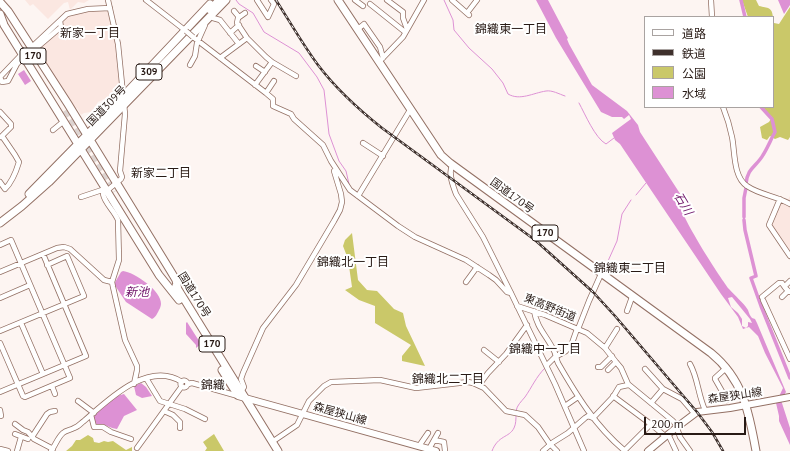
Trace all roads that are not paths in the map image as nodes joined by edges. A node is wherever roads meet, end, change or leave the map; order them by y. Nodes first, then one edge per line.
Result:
1 (108, 0) edge
2 (146, 0) edge
3 (219, 0) edge
4 (226, 0) edge
5 (231, 0) edge
6 (257, 0) edge
7 (272, 0) edge
8 (338, 0) edge
9 (355, 0) edge
10 (387, 0) edge
11 (424, 0) edge
12 (452, 0) edge
13 (477, 0) edge
14 (711, 0) edge
15 (212, 2) edge
16 (0, 3) edge
17 (370, 4) dead end
18 (363, 6) dead end
19 (110, 8) junction
20 (234, 11) dead end
21 (0, 13) edge
22 (245, 13) dead end
23 (712, 16) edge
24 (239, 17) junction
25 (213, 18) junction
26 (239, 25) junction
27 (185, 30) junction
28 (406, 30) junction
29 (230, 33) junction
30 (195, 38) junction
31 (247, 38) junction
32 (239, 44) junction
33 (34, 48) junction
34 (22, 57) junction
35 (220, 58) junction
36 (381, 60) junction
37 (272, 62) junction
38 (190, 65) dead end
39 (256, 66) dead end
40 (265, 72) junction
41 (296, 76) dead end
42 (0, 77) edge
43 (274, 81) dead end
44 (255, 85) junction
45 (266, 93) junction
46 (134, 94) junction
47 (124, 101) junction
48 (723, 108) edge
49 (410, 110) junction
50 (0, 112) edge
51 (64, 122) junction
52 (53, 130) dead end
53 (1, 137) edge
54 (88, 138) junction
55 (363, 143) dead end
56 (80, 146) junction
57 (383, 156) junction
58 (332, 163) junction
59 (452, 166) junction
60 (0, 182) edge
61 (111, 190) junction
62 (358, 196) junction
63 (81, 197) dead end
64 (780, 199) junction
65 (790, 204) edge
66 (0, 218) edge
67 (0, 223) edge
68 (0, 245) edge
69 (43, 254) junction
70 (790, 256) edge
71 (21, 263) junction
72 (47, 265) junction
73 (477, 267) junction
74 (0, 272) edge
75 (601, 274) junction
76 (112, 282) junction
77 (466, 282) dead end
78 (790, 282) edge
79 (30, 285) junction
80 (785, 286) junction
81 (789, 292) edge
82 (511, 293) junction
83 (632, 297) junction
84 (782, 297) dead end
85 (0, 298) edge
86 (64, 304) junction
87 (517, 306) junction
88 (534, 311) junction
89 (627, 311) dead end
90 (42, 314) junction
91 (20, 323) junction
92 (527, 325) junction
93 (578, 329) junction
94 (617, 329) dead end
95 (0, 331) edge
96 (0, 343) edge
97 (605, 348) junction
98 (484, 350) dead end
99 (612, 356) junction
100 (556, 357) junction
101 (790, 359) edge
102 (499, 362) junction
103 (616, 362) junction
104 (690, 364) dead end
105 (64, 365) junction
106 (547, 365) junction
107 (598, 367) dead end
108 (645, 368) dead end
109 (726, 368) junction
110 (608, 370) dead end
111 (43, 374) junction
112 (146, 378) junction
113 (134, 384) junction
114 (182, 384) junction
115 (18, 385) junction
116 (479, 385) junction
117 (628, 385) junction
118 (52, 386) junction
119 (663, 389) junction
120 (0, 392) edge
121 (55, 394) dead end
122 (242, 395) junction
123 (613, 396) junction
124 (578, 397) junction
125 (790, 397) edge
126 (727, 400) dead end
127 (78, 401) dead end
128 (169, 404) junction
129 (651, 404) junction
130 (750, 404) junction
131 (565, 406) junction
132 (0, 410) edge
133 (704, 410) junction
134 (56, 411) dead end
135 (164, 411) junction
136 (92, 414) junction
137 (302, 414) junction
138 (694, 414) junction
139 (1, 416) edge
140 (593, 418) junction
141 (205, 419) dead end
142 (15, 424) dead end
143 (651, 424) junction
144 (677, 427) junction
145 (180, 428) dead end
146 (574, 428) junction
147 (428, 433) dead end
148 (438, 433) dead end
149 (15, 434) dead end
150 (666, 435) junction
151 (21, 437) junction
152 (30, 438) junction
153 (131, 439) dead end
154 (434, 440) junction
155 (272, 442) junction
156 (551, 444) junction
157 (420, 446) junction
158 (137, 448) dead end
159 (429, 449) junction
160 (0, 450) edge
161 (52, 450) edge
162 (8, 451) edge
163 (17, 451) edge
164 (273, 451) edge
165 (278, 451) edge
166 (436, 451) edge
167 (445, 451) edge
168 (543, 451) edge
169 (550, 451) edge
170 (557, 451) edge
171 (584, 451) edge
172 (625, 451) edge
173 (648, 451) edge
174 (676, 451) edge
175 (690, 451) edge
176 (756, 451) edge

1 - 19 street
2 - 27 street
3 - 47 highway, 国道309号 / 309
4 - 46 highway, 国道309号 / 309
5 - 25 highway, 309
6 - 7 street
8 - 36 highway, 国道170号 / 170
9 - 18 street
10 - 28 street
11 - 28 street
12 - 13 street
14 - 23 street
15 - 27 highway, 309
16 - 21 highway, 170
16 - 33 highway
17 - 28 street
19 - 33 street
19 - 47 street
20 - 24 street
21 - 34 highway
22 - 24 street
24 - 26 street
25 - 29 street
25 - 30 highway, 309
26 - 29 street
26 - 31 street
27 - 30 street, bridge
27 - 47 highway, 309
28 - 36 street
29 - 32 street
30 - 35 street
30 - 38 street
30 - 46 highway, 309
31 - 32 street
31 - 37 street
32 - 35 street
33 - 54 highway
34 - 42 street
34 - 42 street
34 - 51 highway
35 - 44 street
36 - 49 highway, 国道170号 / 170
37 - 40 street
37 - 41 street
39 - 40 street
40 - 44 street
43 - 45 street
44 - 45 street
45 - 58 street
46 - 47 highway, 国道309号 / 309
47 - 54 highway, 国道309号 / 309
47 - 61 street
48 - 64 street
49 - 57 street
49 - 59 highway, 国道170号 / 170
50 - 53 street
51 - 52 street
51 - 56 highway
53 - 60 street
54 - 56 highway, 国道309号 / 309
54 - 61 highway
55 - 57 street
56 - 61 highway
56 - 66 highway, 国道309号 / 309
56 - 67 highway, 国道309号 / 309
57 - 62 street
58 - 62 street, 東高野街道
58 - 122 street
59 - 75 highway, 国道170号 / 170
59 - 82 street
61 - 63 street
61 - 76 street
61 - 122 highway, 国道170号 / 170
61 - 122 highway, 国道170号 / 170
62 - 73 street, 東高野街道
64 - 65 street
64 - 70 street
68 - 71 street
69 - 71 street
69 - 72 street
69 - 76 street
71 - 74 street
71 - 79 street
72 - 86 street
72 - 86 street
73 - 77 street
73 - 82 street, 東高野街道
75 - 83 highway, 国道170号 / 170
75 - 93 street
76 - 113 street
78 - 80 street
79 - 85 street
79 - 90 street
80 - 81 street
80 - 101 street
81 - 84 street
82 - 87 street, 東高野街道
83 - 89 street
83 - 109 highway, 国道170号 / 170
86 - 90 street
86 - 105 street
87 - 88 street, 東高野街道
87 - 92 street
88 - 93 street, 東高野街道
88 - 100 street
90 - 91 street
90 - 105 street
91 - 95 street
91 - 111 street
92 - 102 street
92 - 106 street
93 - 97 street, 東高野街道
93 - 100 street
94 - 97 street
96 - 115 street
97 - 99 street, 東高野街道
98 - 102 street
99 - 103 street, 東高野街道
99 - 107 street
100 - 106 street
100 - 124 street
102 - 116 street
103 - 110 street
103 - 117 street, 東高野街道
104 - 133 street
105 - 111 street
105 - 118 street
106 - 131 street
108 - 119 street
109 - 126 street
109 - 130 highway, 国道170号 / 170
111 - 115 street
112 - 113 street
112 - 114 street
112 - 128 street
113 - 136 street
114 - 122 street
114 - 128 street
115 - 118 street
115 - 120 street
116 - 137 street
116 - 156 street
117 - 123 street
117 - 129 street, 東高野街道
118 - 121 street
119 - 129 street
119 - 138 street
122 - 137 main road, 森屋狭山線
122 - 155 highway, 国道170号 / 170
122 - 164 highway, 国道170号 / 170
123 - 140 street
123 - 143 street
124 - 131 street
124 - 140 street
125 - 130 main road, 森屋狭山線
127 - 136 street
128 - 135 street
128 - 141 street
129 - 144 street, 東高野街道
130 - 133 main road, 森屋狭山線
130 - 176 highway, 国道170号 / 170
131 - 146 street
132 - 139 street
133 - 138 main road, 森屋狭山線
134 - 152 street
135 - 145 street
135 - 158 street
136 - 153 street
136 - 161 street
137 - 155 street
137 - 157 main road, 森屋狭山線
138 - 144 main road, 森屋狭山線
140 - 146 street
140 - 172 street
142 - 152 street
143 - 150 street
143 - 172 street
144 - 150 main road, 森屋狭山線
144 - 175 street, 東高野街道
146 - 156 street
146 - 171 street
147 - 157 street
148 - 154 street
149 - 151 street
150 - 173 main road, 森屋狭山線
150 - 174 street
151 - 152 street
151 - 163 street
152 - 161 street
154 - 159 street
154 - 167 street
155 - 165 highway, 国道170号 / 170
156 - 168 street
156 - 169 street
156 - 170 street
157 - 159 main road, 森屋狭山線
159 - 166 main road, 森屋狭山線
160 - 162 street

